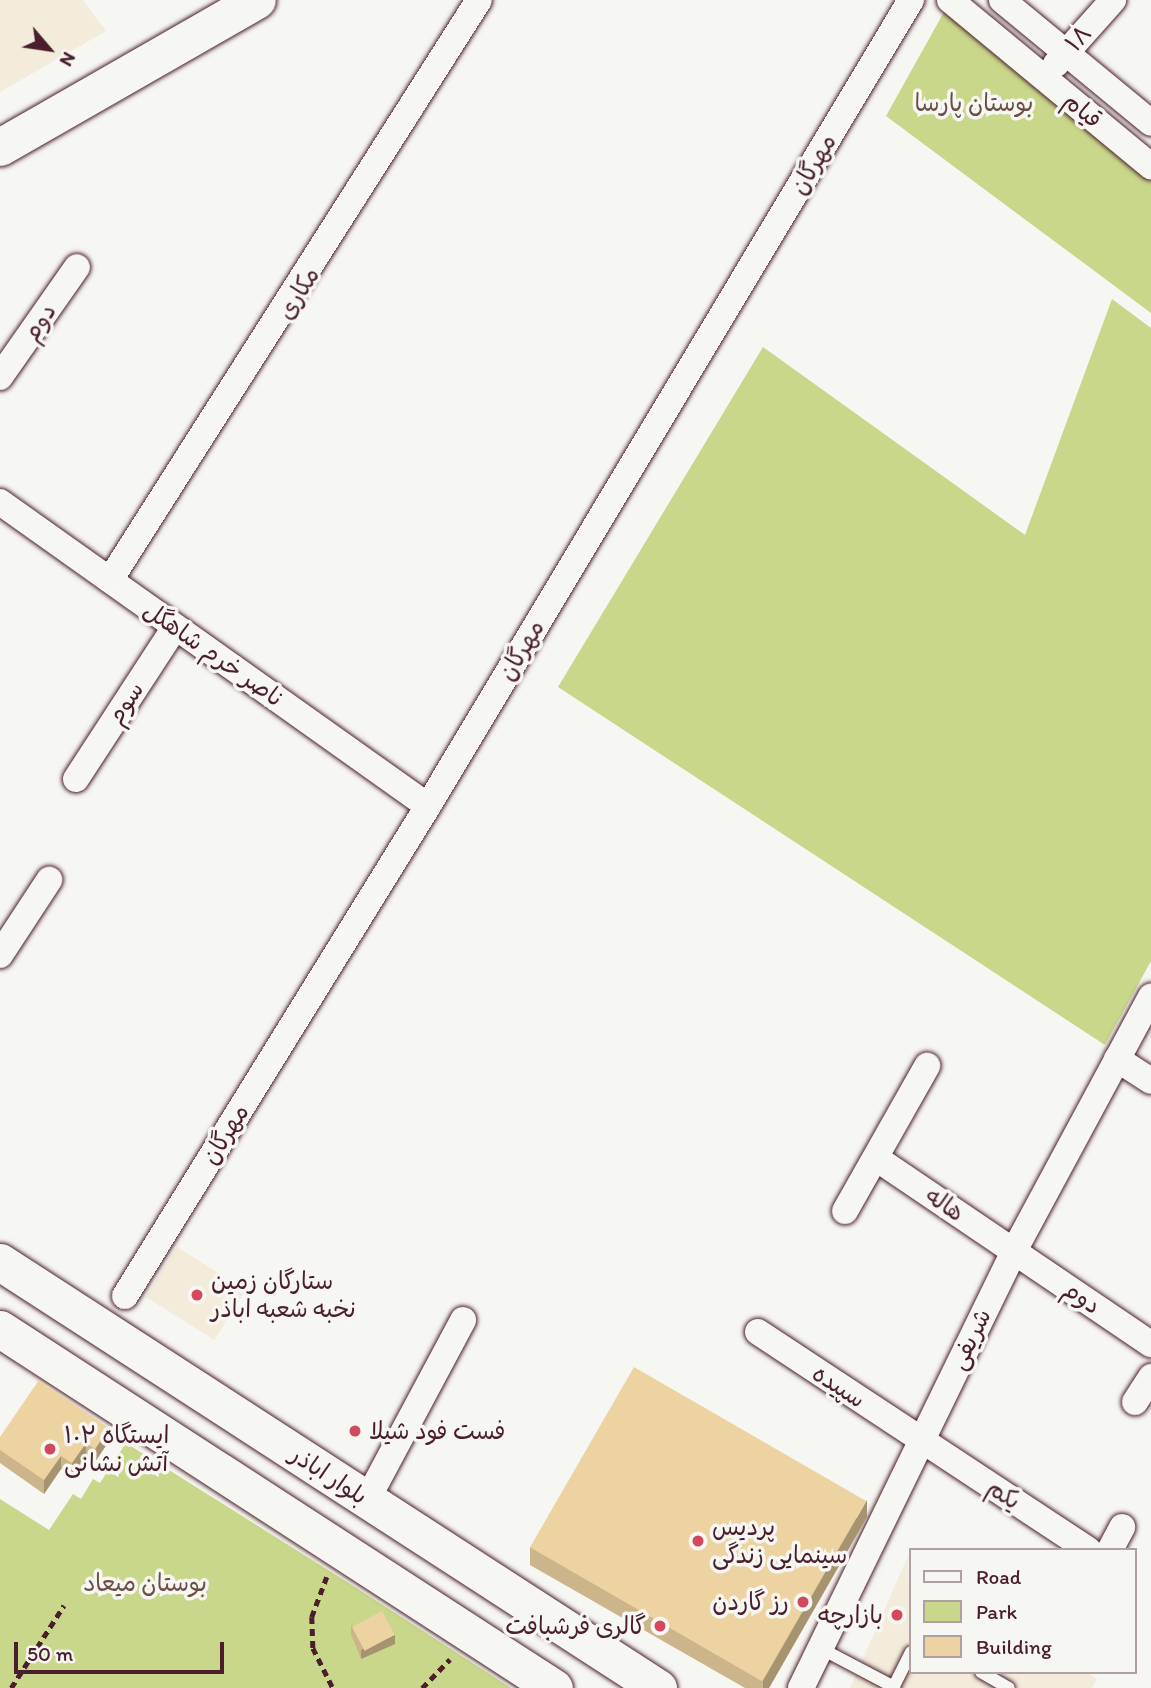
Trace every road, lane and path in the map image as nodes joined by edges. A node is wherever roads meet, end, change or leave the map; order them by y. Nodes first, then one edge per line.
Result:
1 (257, 0) edge
2 (479, 0) edge
3 (911, 0) edge
4 (950, 0) edge
5 (1002, 0) edge
6 (1113, 0) edge
7 (1065, 52) junction
8 (1044, 77) junction
9 (1151, 123) edge
10 (0, 147) edge
11 (1151, 166) edge
12 (78, 267) dead end
13 (0, 377) edge
14 (0, 502) edge
15 (110, 580) junction
16 (175, 627) junction
17 (76, 779) dead end
18 (428, 806) junction
19 (49, 880) dead end
20 (0, 955) edge
21 (1151, 997) edge
22 (1116, 1059) junction
23 (927, 1066) dead end
24 (1151, 1081) edge
25 (876, 1157) junction
26 (845, 1211) dead end
27 (1014, 1251) junction
28 (0, 1262) edge
29 (125, 1296) dead end
30 (463, 1320) dead end
31 (0, 1329) edge
32 (758, 1332) dead end
33 (1151, 1344) edge
34 (1151, 1377) edge
35 (1135, 1402) dead end
36 (920, 1439) junction
37 (368, 1500) junction
38 (1085, 1548) edge
39 (330, 1572) dead end
40 (64, 1605) dead end
41 (820, 1648) junction
42 (455, 1652) dead end
43 (909, 1656) edge
44 (984, 1674) edge
45 (11, 1688) edge
46 (333, 1688) edge
47 (422, 1688) edge
48 (554, 1688) edge
49 (658, 1688) edge
50 (801, 1688) edge
51 (893, 1688) edge
52 (1009, 1688) edge

1 - 10 main road
2 - 15 street, مکاری
3 - 18 street, مهرگان
4 - 8 street, قیام
5 - 7 street, قیام
6 - 7 street, ۱۸
7 - 8 street, ۱۸
7 - 9 street, قیام
8 - 11 street, قیام
12 - 13 street, دوم
14 - 15 street, ناصر خرم شاهگل
15 - 16 street, ناصر خرم شاهگل
16 - 17 street, سوم
16 - 18 street, ناصر خرم شاهگل
18 - 29 street, مهرگان
19 - 20 street
21 - 22 street, شریفی
22 - 24 street
22 - 27 street, شریفی
23 - 25 street
25 - 26 street
25 - 27 street, هاله
27 - 33 street, دوم
27 - 36 street, شریفی
28 - 37 main road, بلوار اباذر
30 - 37 street
31 - 48 main road
32 - 36 street, سپیده
34 - 35 street
36 - 38 street, یکم
36 - 41 street, شریفی
37 - 49 main road, بلوار اباذر
39 - 46 path
40 - 45 path
41 - 50 street, شریفی
41 - 51 lane
42 - 47 path
43 - 51 lane
44 - 52 lane

